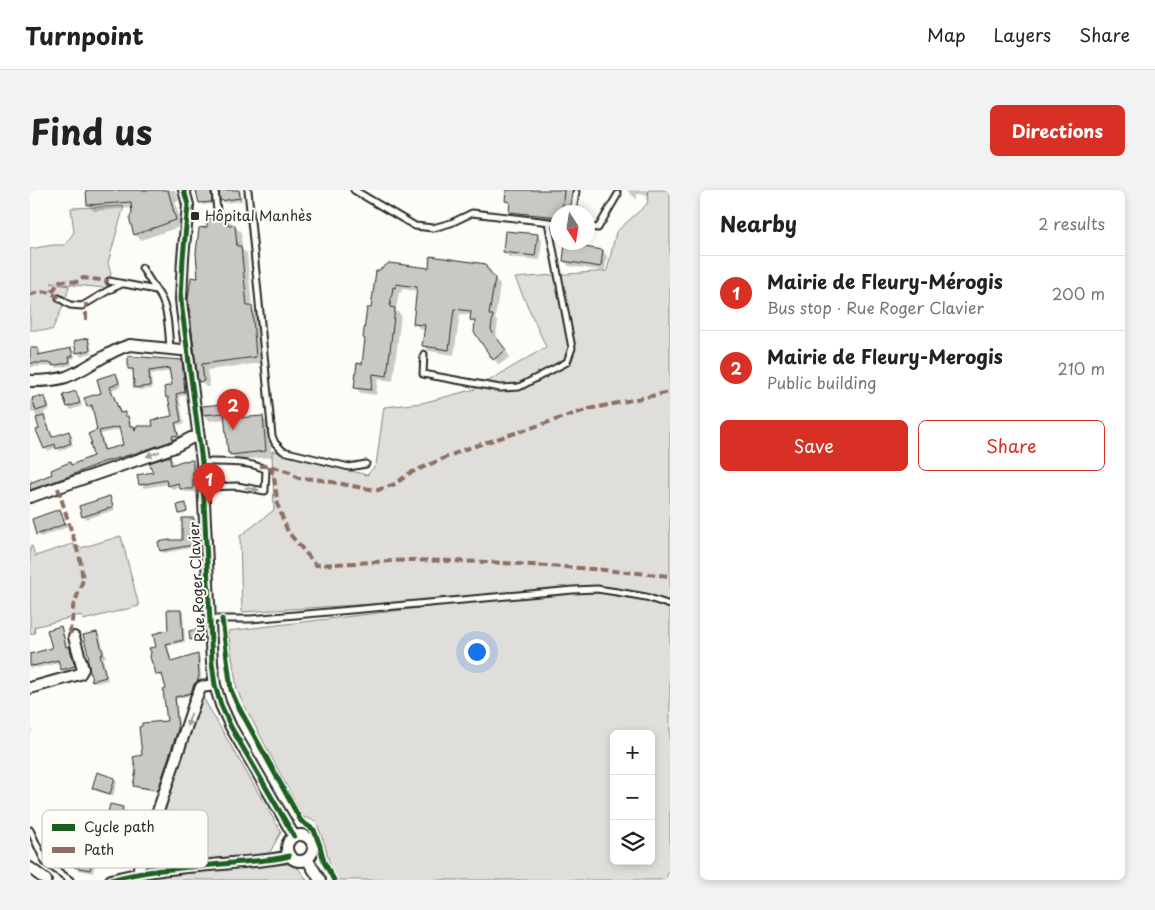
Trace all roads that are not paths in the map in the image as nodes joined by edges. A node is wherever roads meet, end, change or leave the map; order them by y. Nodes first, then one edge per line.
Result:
1 (184, 190) edge
2 (216, 190) edge
3 (248, 190) edge
4 (354, 190) edge
5 (576, 192) dead end
6 (618, 194) dead end
7 (574, 205) edge
8 (216, 212) dead end
9 (548, 222) joint
10 (595, 228) edge
11 (142, 268) dead end
12 (109, 281) dead end
13 (122, 284) junction
14 (156, 290) junction
15 (59, 298) dead end
16 (170, 348) junction
17 (187, 349) junction
18 (424, 354) dead end
19 (30, 381) edge
20 (198, 437) junction
21 (202, 462) junction
22 (366, 464) dead end
23 (204, 487) junction
24 (30, 497) edge
25 (670, 605) edge
26 (210, 619) junction
27 (74, 637) dead end
28 (215, 685) junction
29 (30, 688) edge
30 (160, 810) edge
31 (30, 830) edge
32 (294, 836) junction
33 (42, 856) edge
34 (290, 856) junction
35 (308, 859) junction
36 (208, 865) edge
37 (30, 868) edge
38 (53, 868) edge
39 (180, 868) edge
40 (138, 878) edge
41 (46, 880) edge
42 (70, 880) edge
43 (111, 880) edge
44 (320, 880) edge

1 - 17 street, Rue Roger Clavier
2 - 8 lane
3 - 22 lane
4 - 9 lane
5 - 7 lane
6 - 10 lane
9 - 18 lane
11 - 14 lane
12 - 13 lane
13 - 14 lane
13 - 15 lane
14 - 16 lane
16 - 17 street
16 - 19 street
17 - 20 street, Rue Roger Clavier
20 - 21 street, Rue Roger Clavier
20 -> 24 street
21 - 23 street, Rue Roger Clavier
23 -> 21 lane
23 - 26 street, Rue Roger Clavier
25 - 26 lane
26 - 28 street, Rue Roger Clavier
27 - 29 street
28 -> 30 street
28 - 32 street, Rue Roger Clavier
31 - 33 lane
32 - 34 street
32 - 35 street
34 - 35 street
34 - 36 street
35 - 44 street
37 - 41 street
38 - 42 lane
39 - 40 street
40 - 43 street

